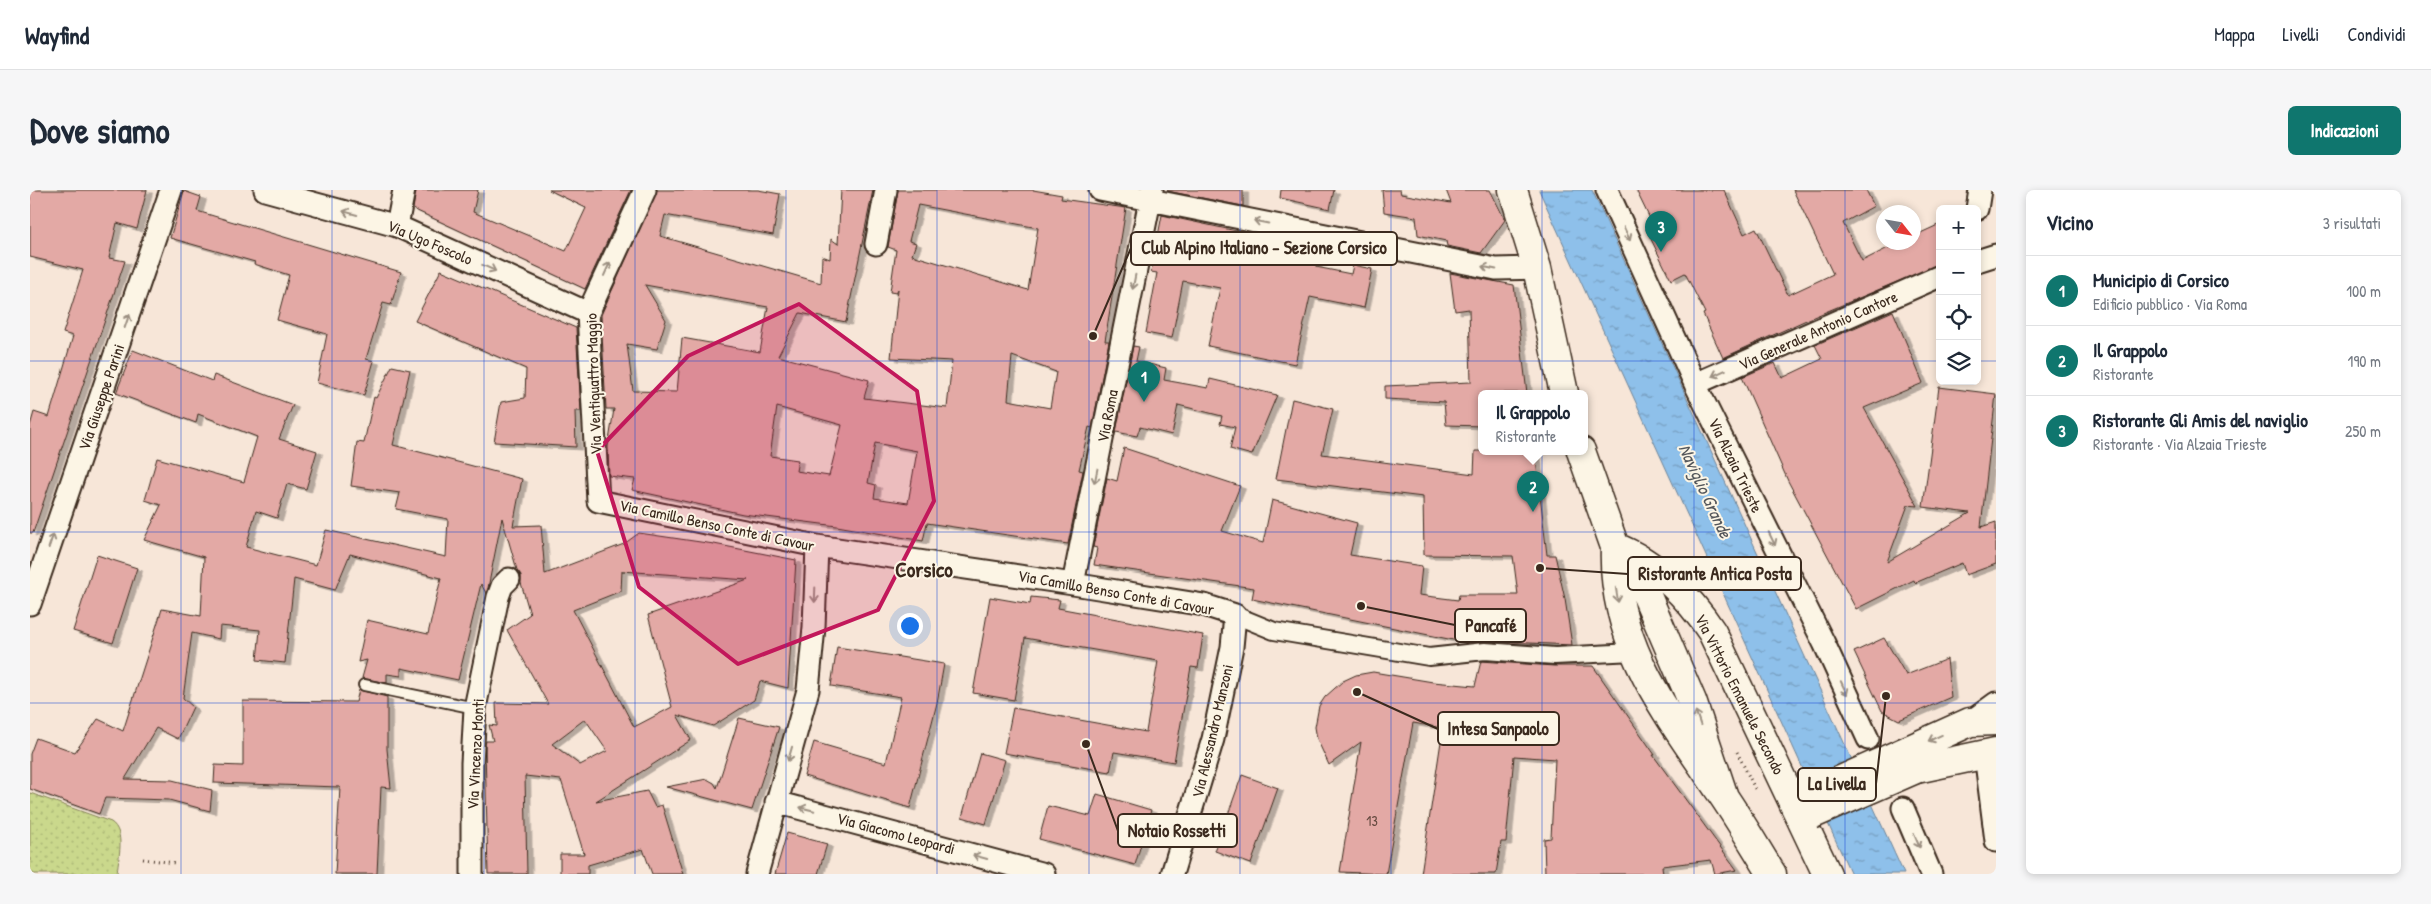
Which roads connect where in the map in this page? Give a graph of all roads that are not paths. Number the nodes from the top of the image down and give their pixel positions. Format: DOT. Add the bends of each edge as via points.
graph roads {
  1 [pos="171,190"];
  2 [pos="265,190"];
  3 [pos="404,190"];
  4 [pos="645,190"];
  5 [pos="886,190"];
  6 [pos="1100,190"];
  7 [pos="1513,190"];
  8 [pos="1607,190"];
  9 [pos="1980,190"];
  10 [pos="1151,195"];
  11 [pos="1978,205"];
  12 [pos="397,226"];
  13 [pos="876,244"];
  14 [pos="1996,255"];
  15 [pos="1981,260"];
  16 [pos="1537,268"];
  17 [pos="1936,278"];
  18 [pos="588,314"];
  19 [pos="1695,384"];
  20 [pos="1563,390"];
  21 [pos="1582,455"];
  22 [pos="598,501"];
  23 [pos="817,546"];
  24 [pos="1615,547"];
  25 [pos="509,579"];
  26 [pos="1073,584"];
  27 [pos="30,604"];
  28 [pos="1235,615"];
  29 [pos="1634,652"];
  30 [pos="364,685"];
  31 [pos="1996,703"];
  32 [pos="475,708"];
  33 [pos="1983,722"];
  34 [pos="1868,739"];
  35 [pos="1990,753"];
  36 [pos="1912,760"];
  37 [pos="1724,797"];
  38 [pos="776,802"];
  39 [pos="1803,808"];
  40 [pos="1903,808"];
  41 [pos="1996,842"];
  42 [pos="472,874"];
  43 [pos="757,874"];
  44 [pos="1044,874"];
  45 [pos="1172,874"];
  46 [pos="1772,874"];
  47 [pos="1827,874"];
  48 [pos="1931,874"];
  27 -- 1 [label="street, Via Giuseppe Parini, one-way"];
  12 -- 2 [label="street, Via Ugo Foscolo, one-way"];
  3 -- 12 [label="street"];
  18 -- 4 [label="street, Via Ventiquattro Maggio, one-way"];
  5 -- 13 [label="street"];
  6 -- 10 [label="street"];
  7 -- 16 [label="main road"];
  8 -- 19 [label="street, Via Alzaia Trieste, one-way"];
  9 -- 11 [label="street"];
  16 -- 10 [label="street, one-way" via="1496,270"];
  10 -- 26 [label="street, Via Roma, one-way"];
  12 -- 18 [label="street, Via Ugo Foscolo, one-way"];
  14 -- 15 [label="street"];
  16 -- 20 [label="main road"];
  17 -- 19 [label="street, Via Generale Antonio Cantore, one-way"];
  18 -- 22 [label="street, Via Ventiquattro Maggio"];
  19 -- 34 [label="street, Via Alzaia Trieste, one-way" via="1824,643"];
  21 -- 24 [label="main road"];
  22 -- 23 [label="street, Via Camillo Benso Conte di Cavour"];
  23 -- 26 [label="street, Via Camillo Benso Conte di Cavour"];
  23 -- 38 [label="street, one-way" via="808,690"];
  24 -- 29 [label="main road, one-way" via="1616,594"];
  37 -- 24 [label="main road, one-way" via="1692,701 1641,582"];
  24 -- 39 [label="main road, Via Vittorio Emanuele Secondo" via="1647,564 1696,608 1712,632"];
  25 -- 32 [label="street, Via Vincenzo Monti" via="498,597"];
  26 -- 28 [label="street, Via Camillo Benso Conte di Cavour" via="1204,605"];
  28 -- 29 [label="street, Via Camillo Benso Conte di Cavour" via="1274,631 1429,656 1486,650 1555,656"];
  28 -- 45 [label="street, Via Alessandro Manzoni" via="1214,739"];
  29 -- 37 [label="main road" via="1658,702"];
  30 -- 32 [label="lane"];
  31 -- 33 [label="street"];
  32 -- 42 [label="street, Via Vincenzo Monti"];
  33 -- 36 [label="main road, one-way"];
  35 -- 36 [label="main road"];
  35 -- 41 [label="street"];
  36 -- 39 [label="main road, bridge"];
  37 -- 46 [label="main road"];
  38 -- 43 [label="street"];
  44 -- 38 [label="street, Via Giacomo Leopardi, one-way"];
  39 -- 47 [label="main road, Via Vittorio Emanuele Secondo"];
  40 -- 48 [label="street, one-way"];
}
